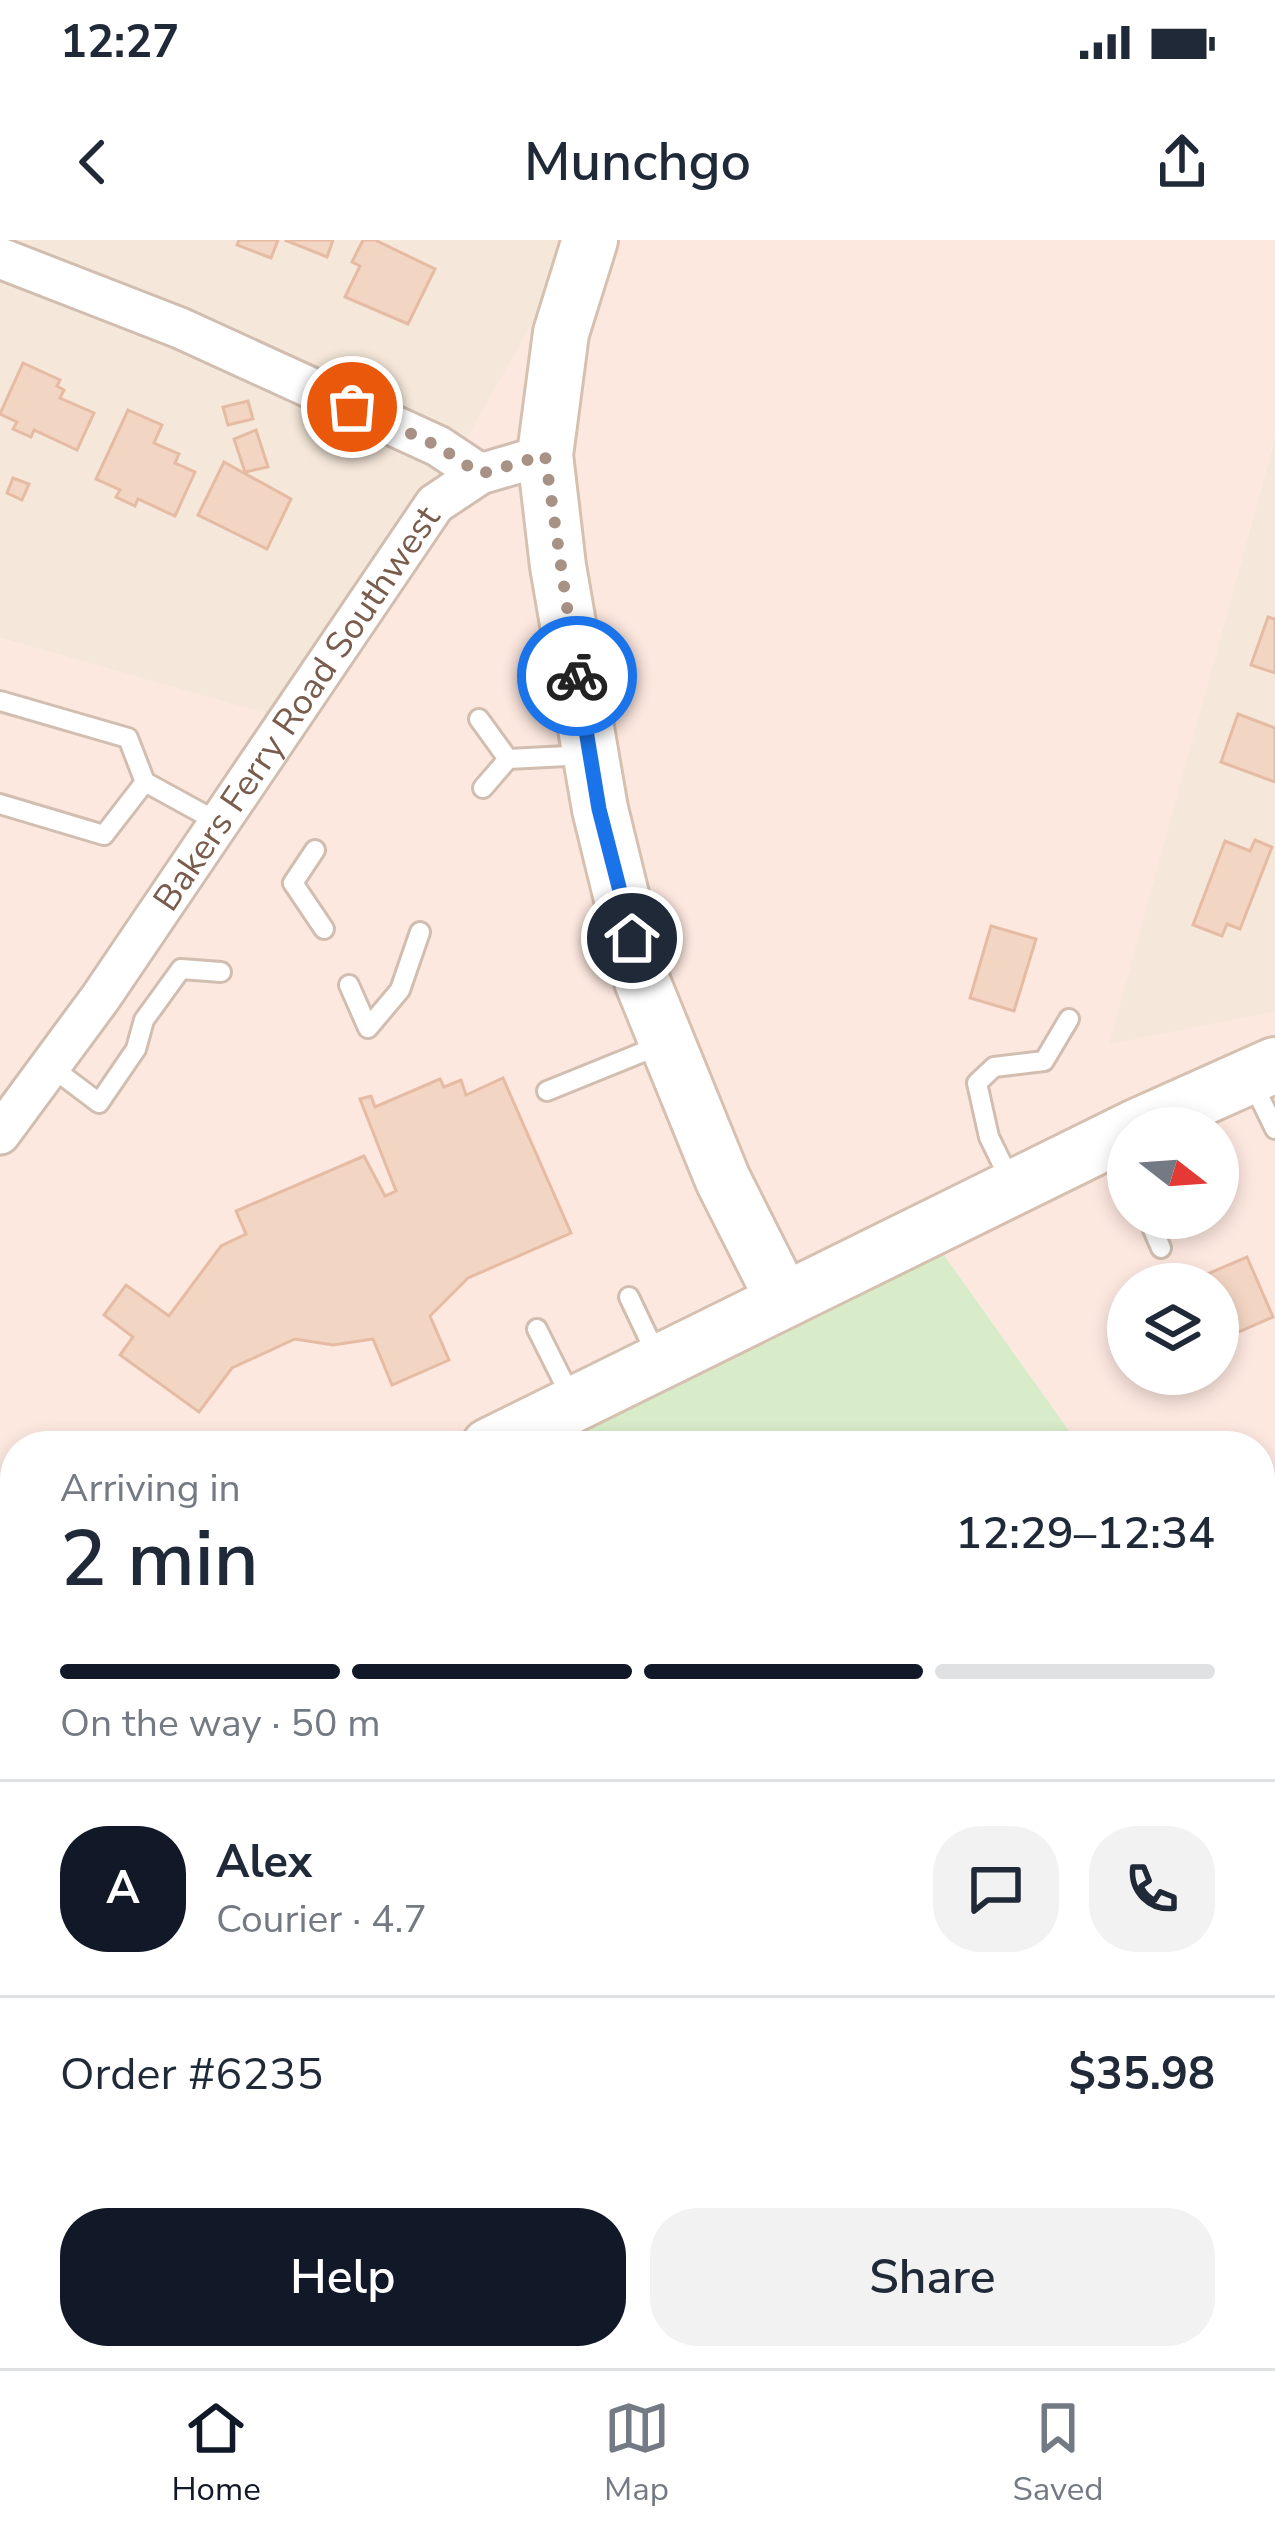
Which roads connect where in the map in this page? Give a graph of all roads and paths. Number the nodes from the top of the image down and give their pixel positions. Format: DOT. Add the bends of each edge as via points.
graph roads {
  1 [pos="590,240"];
  2 [pos="0,258"];
  3 [pos="545,455"];
  4 [pos="480,474"];
  5 [pos="0,701"];
  6 [pos="479,719"];
  7 [pos="590,755"];
  8 [pos="508,759"];
  9 [pos="145,782"];
  10 [pos="484,788"];
  11 [pos="0,804"];
  12 [pos="218,823"];
  13 [pos="315,850"];
  14 [pos="324,929"];
  15 [pos="420,932"];
  16 [pos="221,972"];
  17 [pos="349,985"];
  18 [pos="1069,1018"];
  19 [pos="668,1042"];
  20 [pos="50,1066"];
  21 [pos="1262,1070"];
  22 [pos="547,1091"];
  23 [pos="1192,1107"];
  24 [pos="1275,1129"];
  25 [pos="0,1134"];
  26 [pos="1107,1150"];
  27 [pos="1013,1187"];
  28 [pos="1156,1239"];
  29 [pos="1160,1248"];
  30 [pos="629,1297"];
  31 [pos="783,1299"];
  32 [pos="536,1329"];
  33 [pos="660,1360"];
  34 [pos="574,1403"];
  35 [pos="519,1431"];
  1 -- 3 [label="street" via="561,333"];
  2 -- 4 [label="street" via="180,328 438,446"];
  3 -- 4 [label="street, Bakers Ferry Road Southwest"];
  3 -- 7 [label="street"];
  4 -- 12 [label="street, Bakers Ferry Road Southwest" via="424,518"];
  5 -- 9 [label="lane" via="128,739"];
  6 -- 8 [label="lane"];
  7 -- 8 [label="lane"];
  7 -- 19 [label="street" via="642,981"];
  8 -- 10 [label="lane"];
  9 -- 11 [label="lane" via="104,835"];
  9 -- 12 [label="lane"];
  12 -- 20 [label="street, Bakers Ferry Road Southwest"];
  13 -- 14 [label="lane" via="293,883"];
  15 -- 17 [label="lane" via="400,990 368,1028"];
  16 -- 20 [label="lane" via="181,969 99,1103"];
  18 -- 27 [label="lane" via="1044,1061 994,1067 977,1083 989,1137"];
  19 -- 22 [label="lane"];
  19 -- 31 [label="street" via="723,1180"];
  20 -- 25 [label="street, Bakers Ferry Road Southwest"];
  21 -- 23 [label="street"];
  21 -- 24 [label="lane"];
  26 -- 27 [label="street"];
  27 -- 31 [label="street"];
  28 -- 29 [label="lane"];
  30 -- 33 [label="lane"];
  31 -- 33 [label="street"];
  32 -- 34 [label="lane"];
  33 -- 34 [label="street"];
  34 -- 35 [label="street"];
}
